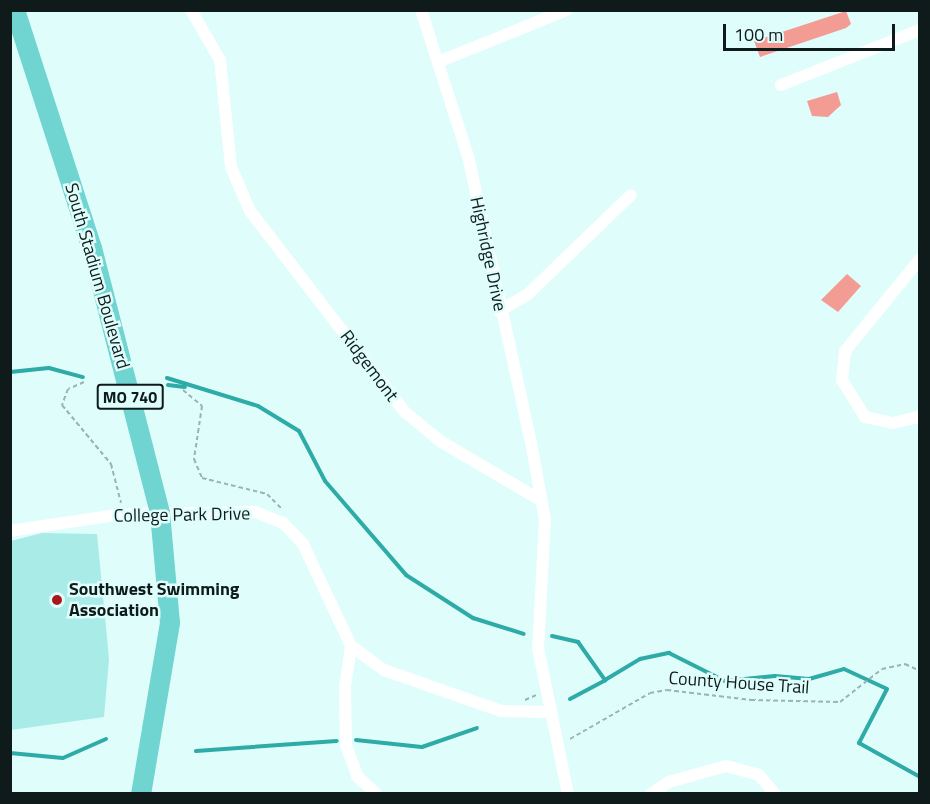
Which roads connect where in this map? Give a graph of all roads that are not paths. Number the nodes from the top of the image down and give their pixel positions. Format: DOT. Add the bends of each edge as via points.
graph roads {
  1 [pos="15,10"];
  2 [pos="190,10"];
  3 [pos="421,10"];
  4 [pos="567,10"];
  5 [pos="920,30"];
  6 [pos="438,62"];
  7 [pos="782,85"];
  8 [pos="631,195"];
  9 [pos="920,259"];
  10 [pos="499,310"];
  11 [pos="920,417"];
  12 [pos="542,501"];
  13 [pos="160,513"];
  14 [pos="10,531"];
  15 [pos="351,646"];
  16 [pos="551,712"];
  17 [pos="141,794"];
  18 [pos="375,794"];
  19 [pos="568,794"];
  20 [pos="651,794"];
  21 [pos="775,794"];
  1 -- 13 [label="main road, South Stadium Boulevard / MO 740" via="92,248"];
  2 -- 12 [label="street, Ridgemont" via="220,60 231,167 250,211 405,412 440,441"];
  3 -- 6 [label="street, Highridge Drive"];
  4 -- 6 [label="street"];
  5 -- 7 [label="street"];
  6 -- 10 [label="street, Highridge Drive" via="468,156"];
  8 -- 10 [label="street" via="527,295"];
  9 -- 11 [label="street" via="845,351 842,380 852,402 865,417 884,421"];
  10 -- 12 [label="street, Highridge Drive"];
  12 -- 16 [label="street" via="537,624"];
  13 -- 14 [label="street, College Park Drive" via="122,514"];
  13 -- 15 [label="street, College Park Drive" via="255,512 283,523 303,544"];
  13 -- 17 [label="main road, South Stadium Boulevard / MO 740" via="170,623"];
  15 -- 16 [label="street, College Park Drive" via="384,670 501,711"];
  15 -- 18 [label="street" via="345,687 346,745 357,776"];
  16 -- 19 [label="street"];
  20 -- 21 [label="street" via="669,782 726,766 759,775"];
}
